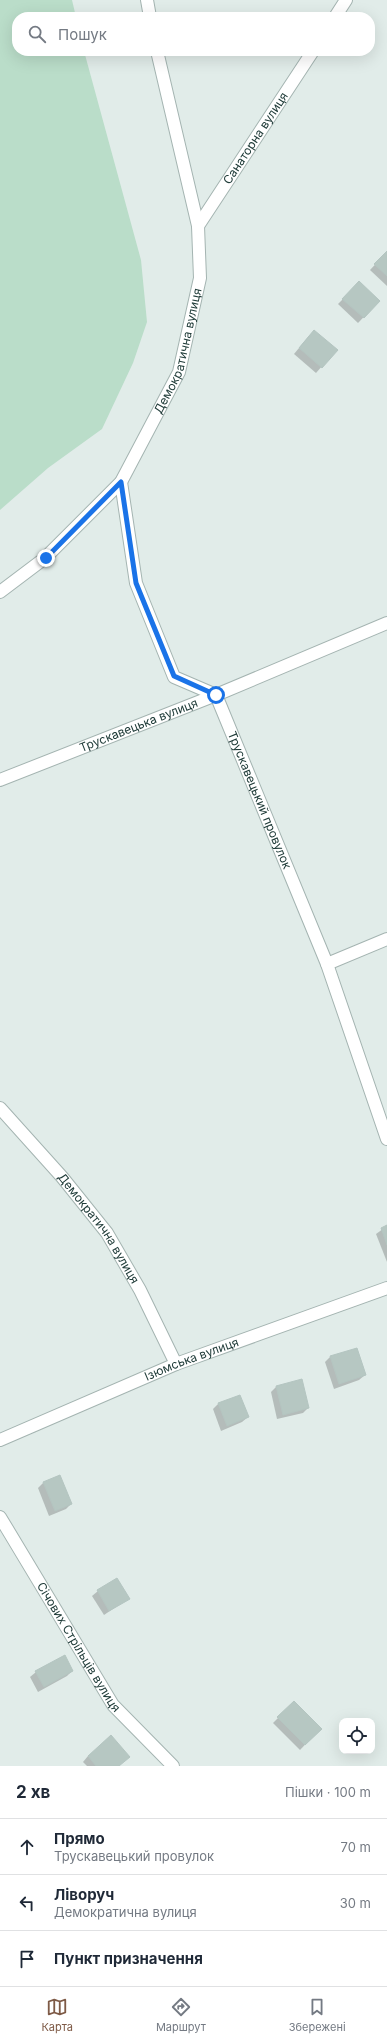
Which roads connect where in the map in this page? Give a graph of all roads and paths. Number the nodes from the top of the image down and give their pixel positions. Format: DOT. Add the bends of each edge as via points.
graph roads {
  1 [pos="147,0"];
  2 [pos="346,0"];
  3 [pos="149,12"];
  4 [pos="338,12"];
  5 [pos="158,56"];
  6 [pos="310,56"];
  7 [pos="198,226"];
  8 [pos="121,482"];
  9 [pos="0,592"];
  10 [pos="387,623"];
  11 [pos="216,695"];
  12 [pos="0,780"];
  13 [pos="387,939"];
  14 [pos="327,964"];
  15 [pos="0,1108"];
  16 [pos="387,1139"];
  17 [pos="387,1288"];
  18 [pos="176,1364"];
  19 [pos="0,1440"];
  20 [pos="0,1517"];
  21 [pos="173,1766"];
  1 -- 3 [label="street"];
  2 -- 4 [label="street"];
  5 -- 7 [label="street, Демократична вулиця"];
  6 -- 7 [label="street, Санаторна вулиця"];
  7 -- 8 [label="street, Демократична вулиця" via="200,278 179,372"];
  8 -- 9 [label="street, Демократична вулиця" via="46,558"];
  8 -- 11 [label="street" via="136,583 174,676"];
  10 -- 11 [label="street, Трускавецька вулиця"];
  11 -- 12 [label="street, Трускавецька вулиця"];
  11 -- 14 [label="street, Трускавецький провулок"];
  13 -- 14 [label="street"];
  14 -- 16 [label="street, Трускавецький провулок"];
  15 -- 18 [label="street, Демократична вулиця" via="62,1177 107,1233 140,1290"];
  17 -- 18 [label="street, Ізюмська вулиця"];
  18 -- 19 [label="street, Ізюмська вулиця"];
  20 -- 21 [label="street, Січових Стрільців вулиця" via="113,1705"];
}
